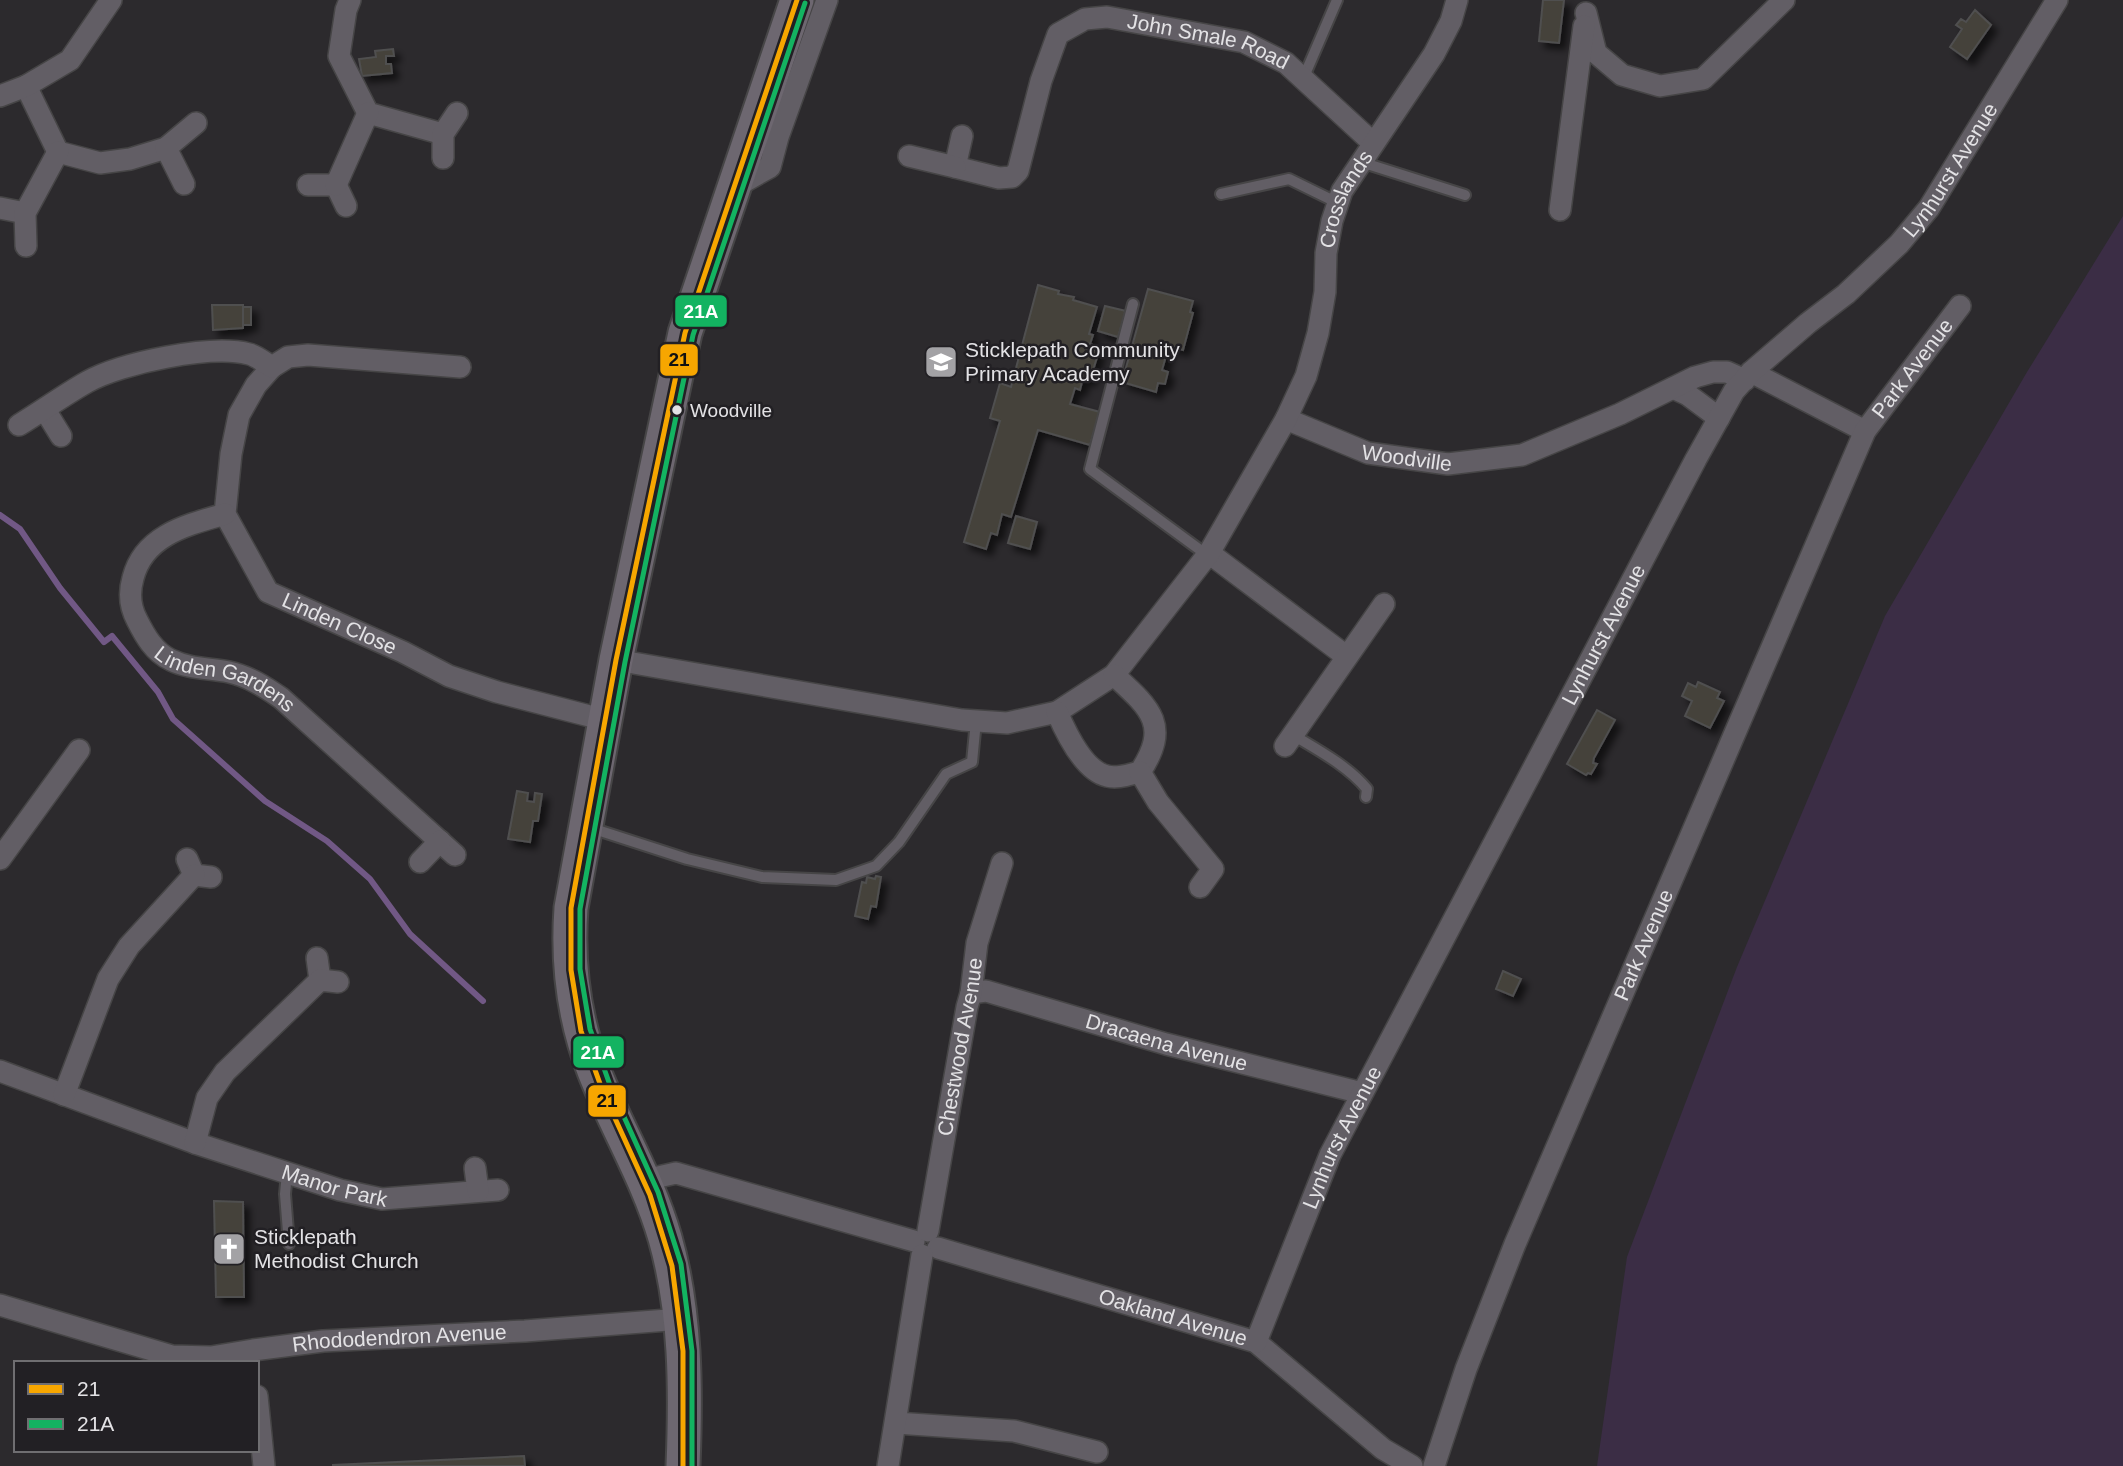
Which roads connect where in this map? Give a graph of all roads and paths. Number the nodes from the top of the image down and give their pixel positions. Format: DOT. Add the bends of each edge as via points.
graph roads {
  1 [pos="350,0"];
  2 [pos="797,0"];
  3 [pos="827,0"];
  4 [pos="1337,0"];
  5 [pos="1457,0"];
  6 [pos="1784,0"];
  7 [pos="2057,0"];
  8 [pos="108,1"];
  9 [pos="1587,6"];
  10 [pos="1303,79"];
  11 [pos="26,86"];
  12 [pos="0,96"];
  13 [pos="368,113"];
  14 [pos="457,113"];
  15 [pos="196,123"];
  16 [pos="443,134"];
  17 [pos="962,136"];
  18 [pos="1373,144"];
  19 [pos="166,148"];
  20 [pos="58,152"];
  21 [pos="909,156"];
  22 [pos="443,158"];
  23 [pos="1361,162"];
  24 [pos="955,167"];
  25 [pos="184,184"];
  26 [pos="308,185"];
  27 [pos="336,185"];
  28 [pos="733,188"];
  29 [pos="1221,194"];
  30 [pos="1465,195"];
  31 [pos="1338,203"];
  32 [pos="346,205"];
  33 [pos="0,208"];
  34 [pos="1560,210"];
  35 [pos="25,213"];
  36 [pos="26,246"];
  37 [pos="1133,304"];
  38 [pos="1960,306"];
  39 [pos="272,367"];
  40 [pos="460,367"];
  41 [pos="1748,376"];
  42 [pos="1674,388"];
  43 [pos="45,410"];
  44 [pos="1718,418"];
  45 [pos="1286,419"];
  46 [pos="19,425"];
  47 [pos="1865,431"];
  48 [pos="61,436"];
  49 [pos="225,514"];
  50 [pos="1208,554"];
  51 [pos="1384,604"];
  52 [pos="1346,656"];
  53 [pos="616,660"];
  54 [pos="1114,676"];
  55 [pos="1057,712"];
  56 [pos="605,719"];
  57 [pos="976,721"];
  58 [pos="1289,740"];
  59 [pos="79,750"];
  60 [pos="1140,772"];
  61 [pos="1366,797"];
  62 [pos="585,826"];
  63 [pos="0,859"];
  64 [pos="420,862"];
  65 [pos="1002,863"];
  66 [pos="197,870"];
  67 [pos="1200,887"];
  68 [pos="317,958"];
  69 [pos="971,993"];
  70 [pos="0,1071"];
  71 [pos="1362,1093"];
  72 [pos="64,1095"];
  73 [pos="195,1143"];
  74 [pos="475,1168"];
  75 [pos="287,1173"];
  76 [pos="645,1180"];
  77 [pos="289,1244"];
  78 [pos="926,1244"];
  79 [pos="0,1305"];
  80 [pos="681,1319"];
  81 [pos="1256,1342"];
  82 [pos="253,1356"];
  83 [pos="259,1416"];
  84 [pos="896,1423"];
  85 [pos="1097,1452"];
  86 [pos="264,1466"];
  87 [pos="683,1466"];
  88 [pos="888,1466"];
  89 [pos="1412,1466"];
  90 [pos="1434,1466"];
  1 -- 13 [label="street" via="339,56"];
  2 -- 28 [label="main road"];
  3 -- 28 [label="street" via="770,167"];
  4 -- 10 [label="lane"];
  5 -- 18 [label="street, Crosslands" via="1434,54"];
  6 -- 9 [label="street" via="1703,79 1660,86 1622,75 1596,53"];
  7 -- 41 [label="street, Lynhurst Avenue" via="1907,235 1846,294"];
  8 -- 11 [label="street" via="69,60"];
  9 -- 34 [label="street"];
  10 -- 18 [label="street, John Smale Road"];
  10 -- 24 [label="street, John Smale Road" via="1286,63 1244,42 1107,17 1085,19 1058,34 1018,171 1012,177 999,178"];
  11 -- 12 [label="street"];
  11 -- 20 [label="street"];
  13 -- 16 [label="street"];
  13 -- 27 [label="street"];
  14 -- 16 [label="street"];
  15 -- 19 [label="street"];
  16 -- 22 [label="street"];
  17 -- 24 [label="street"];
  18 -- 23 [label="street, Crosslands"];
  19 -- 20 [label="street" via="100,163"];
  19 -- 25 [label="street"];
  20 -- 35 [label="street"];
  21 -- 24 [label="street, John Smale Road"];
  23 -- 30 [label="lane"];
  23 -- 31 [label="street, Crosslands"];
  26 -- 27 [label="street"];
  27 -- 32 [label="street"];
  28 -- 53 [label="main road" via="685,333"];
  29 -- 31 [label="lane" via="1289,179"];
  31 -- 45 [label="street, Crosslands" via="1326,253 1318,333 1306,376"];
  33 -- 35 [label="street"];
  35 -- 36 [label="street"];
  37 -- 50 [label="lane" via="1090,469"];
  38 -- 47 [label="street, Park Avenue"];
  39 -- 40 [label="street" via="308,355"];
  39 -- 43 [label="street" via="251,355 223,351 176,356 89,381"];
  39 -- 49 [label="street" via="239,415"];
  41 -- 42 [label="street, Woodville" via="1713,372"];
  41 -- 44 [label="street, Lynhurst Avenue"];
  41 -- 47 [label="street, Park Avenue"];
  42 -- 44 [label="street"];
  42 -- 45 [label="street, Woodville" via="1522,455 1448,464 1368,453"];
  43 -- 46 [label="street"];
  43 -- 48 [label="street"];
  44 -- 71 [label="street, Lynhurst Avenue"];
  45 -- 50 [label="street"];
  47 -- 90 [label="street, Park Avenue" via="1515,1244"];
  49 -- 56 [label="street, Linden Close" via="268,592 449,676"];
  49 -- 64 [label="street, Linden Gardens" via="193,523 148,548 136,567 130,590 134,615 144,635 169,660 230,672 281,698 447,848"];
  50 -- 52 [label="street"];
  50 -- 54 [label="street"];
  51 -- 52 [label="street"];
  52 -- 58 [label="street"];
  53 -- 56 [label="main road"];
  53 -- 57 [label="street"];
  54 -- 55 [label="street"];
  54 -- 60 [label="street" via="1153,718 1157,738"];
  55 -- 57 [label="street" via="1007,723"];
  55 -- 60 [label="street" via="1091,769 1122,777"];
  56 -- 62 [label="main road"];
  57 -- 62 [label="lane" via="972,762 946,774 899,842 876,866 836,880 762,877"];
  58 -- 61 [label="lane" via="1324,754 1359,780 1367,789"];
  59 -- 63 [label="street"];
  60 -- 67 [label="street" via="1158,802 1213,869"];
  62 -- 76 [label="main road" via="568,942 572,988 594,1070"];
  65 -- 69 [label="street, Chestwood Avenue" via="977,943"];
  66 -- 72 [label="street" via="129,946 108,979"];
  68 -- 73 [label="street" via="329,981 225,1072 206,1098"];
  69 -- 71 [label="street, Dracaena Avenue" via="986,991 1166,1044"];
  69 -- 78 [label="street, Chestwood Avenue"];
  70 -- 72 [label="street, Manor Park"];
  71 -- 81 [label="street, Lynhurst Avenue" via="1330,1154"];
  72 -- 73 [label="street, Manor Park"];
  73 -- 75 [label="street, Manor Park"];
  74 -- 75 [label="street, Manor Park" via="488,1190 382,1199"];
  75 -- 77 [label="lane"];
  76 -- 78 [label="street, Oakland Avenue" via="676,1174"];
  76 -- 80 [label="main road" via="665,1238"];
  78 -- 81 [label="street, Oakland Avenue"];
  78 -- 84 [label="street, Chestwood Avenue"];
  79 -- 82 [label="street, Rhododendron Avenue" via="172,1356"];
  80 -- 82 [label="street, Rhododendron Avenue" via="323,1341"];
  80 -- 87 [label="main road"];
  81 -- 89 [label="street, Oakland Avenue" via="1383,1449"];
  83 -- 86 [label="street"];
  84 -- 85 [label="street" via="1014,1430"];
  84 -- 88 [label="street, Chestwood Avenue"];
}
